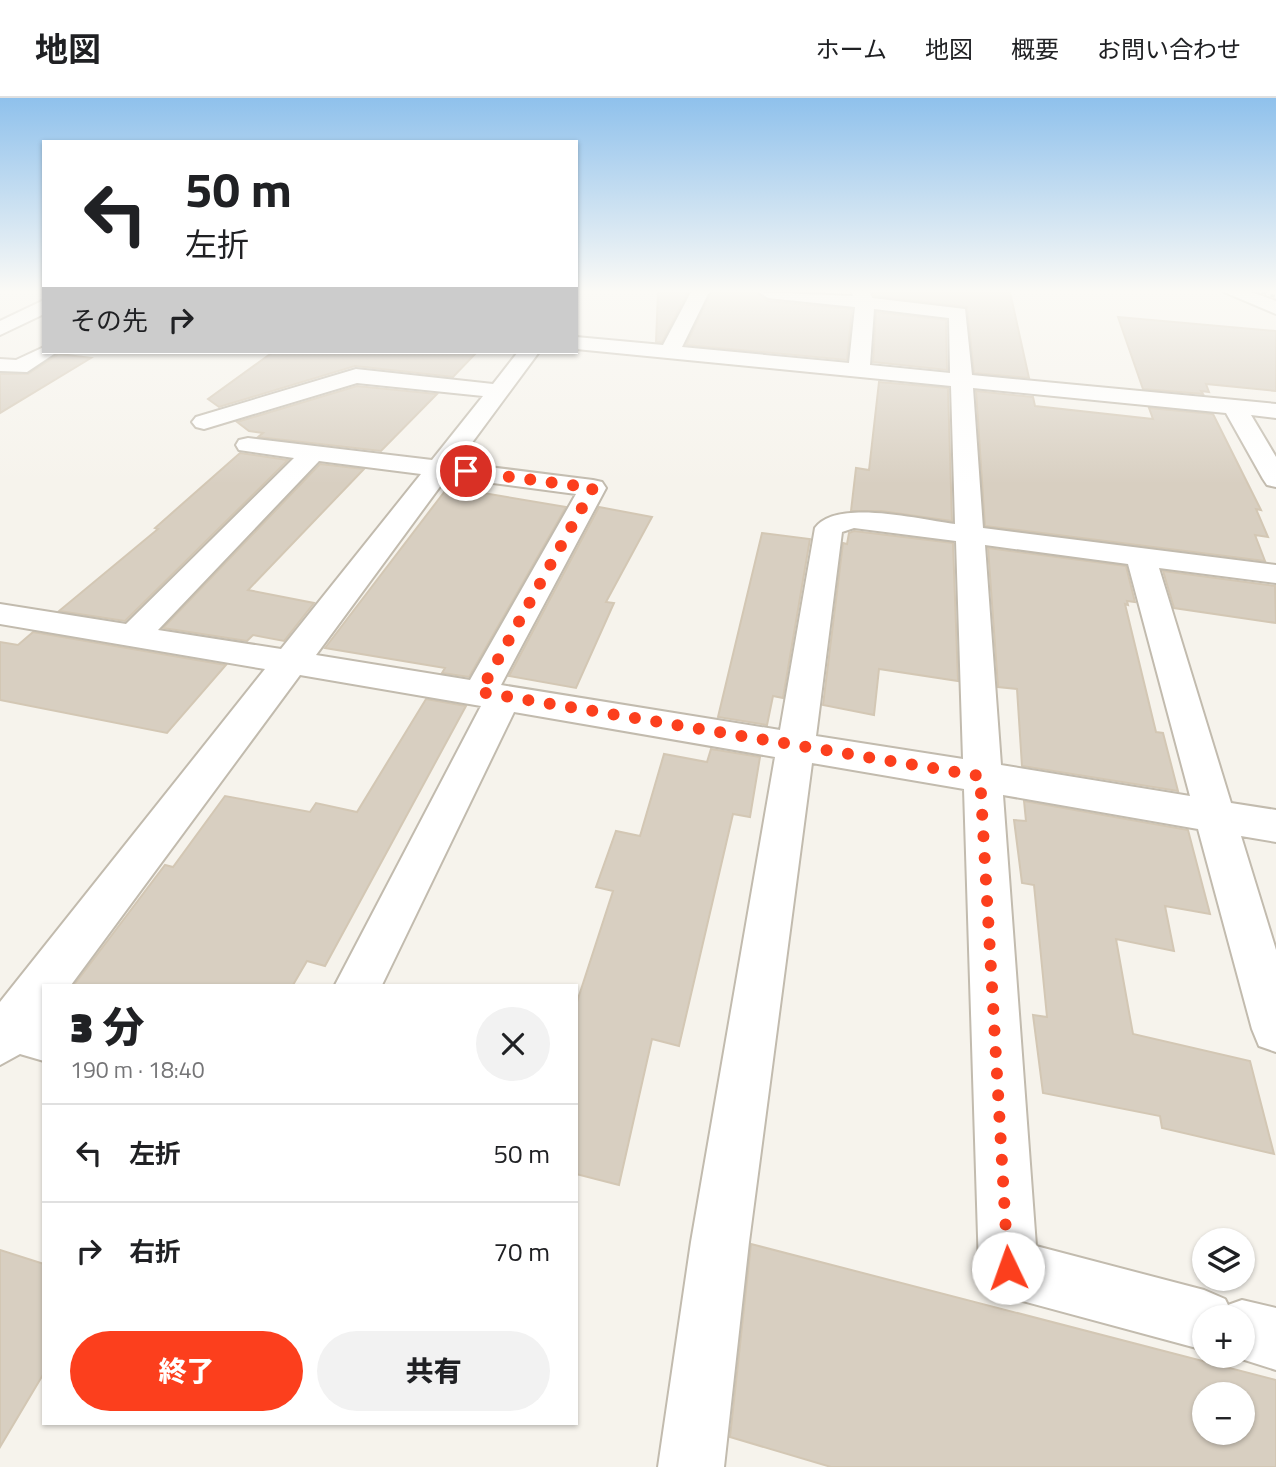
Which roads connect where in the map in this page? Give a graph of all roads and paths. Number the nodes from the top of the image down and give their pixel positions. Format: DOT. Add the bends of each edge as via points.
graph roads {
  1 [pos="40,356"];
  2 [pos="526,356"];
  3 [pos="711,356"];
  4 [pos="860,356"];
  5 [pos="961,356"];
  6 [pos="0,365"];
  7 [pos="859,370"];
  8 [pos="963,380"];
  9 [pos="499,391"];
  10 [pos="1234,407"];
  11 [pos="1276,411"];
  12 [pos="204,422"];
  13 [pos="248,445"];
  14 [pos="313,453"];
  15 [pos="441,468"];
  16 [pos="1276,479"];
  17 [pos="971,535"];
  18 [pos="1141,558"];
  19 [pos="1276,574"];
  20 [pos="0,614"];
  21 [pos="133,636"];
  22 [pos="291,661"];
  23 [pos="492,694"];
  24 [pos="794,745"];
  25 [pos="980,776"];
  26 [pos="1213,815"];
  27 [pos="1276,825"];
  28 [pos="55,984"];
  29 [pos="358,984"];
  30 [pos="42,1002"];
  31 [pos="1276,1029"];
  32 [pos="18,1035"];
  33 [pos="1192,1317"];
  34 [pos="1255,1333"];
  35 [pos="1276,1339"];
  36 [pos="691,1467"];
  1 -- 6 [label="street" via="19,367"];
  2 -- 9 [label="street"];
  3 -- 7 [label="street"];
  4 -- 7 [label="street"];
  5 -- 8 [label="street"];
  7 -- 8 [label="street"];
  8 -- 10 [label="street"];
  8 -- 17 [label="street"];
  9 -- 12 [label="street" via="356,376"];
  9 -- 15 [label="street"];
  10 -- 11 [label="street"];
  10 -- 16 [label="street"];
  13 -- 14 [label="street"];
  14 -- 15 [label="street"];
  14 -- 21 [label="street"];
  15 -- 22 [label="street"];
  15 -- 23 [label="street" via="593,488"];
  17 -- 18 [label="street"];
  17 -- 24 [label="street" via="851,519 829,528"];
  17 -- 25 [label="street"];
  18 -- 19 [label="street"];
  18 -- 26 [label="street"];
  20 -- 21 [label="street"];
  21 -- 22 [label="street"];
  22 -- 23 [label="street"];
  22 -- 28 [label="street"];
  23 -- 24 [label="street"];
  23 -- 29 [label="street"];
  24 -- 25 [label="street"];
  24 -- 36 [label="street"];
  25 -- 26 [label="street"];
  25 -- 33 [label="street" via="1008,1268"];
  26 -- 27 [label="street"];
  26 -- 31 [label="street"];
  30 -- 32 [label="street"];
  34 -- 35 [label="street"];
}
